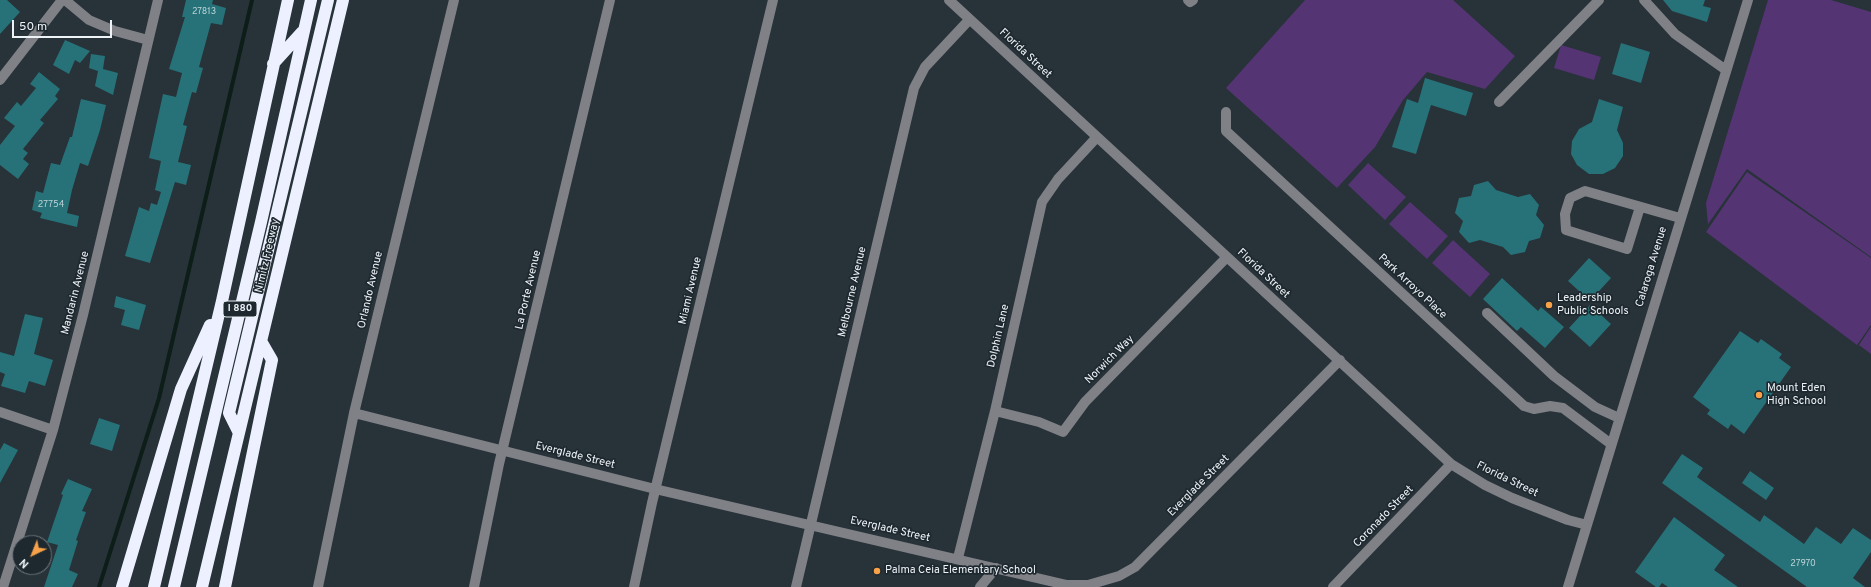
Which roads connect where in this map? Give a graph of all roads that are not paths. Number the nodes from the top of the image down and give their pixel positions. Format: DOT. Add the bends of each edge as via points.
graph roads {
  1 [pos="64,0"];
  2 [pos="158,0"];
  3 [pos="288,0"];
  4 [pos="311,0"];
  5 [pos="328,0"];
  6 [pos="343,0"];
  7 [pos="454,0"];
  8 [pos="610,0"];
  9 [pos="773,0"];
  10 [pos="948,0"];
  11 [pos="1599,0"];
  12 [pos="1644,0"];
  13 [pos="1748,0"];
  14 [pos="969,20"];
  15 [pos="304,30"];
  16 [pos="148,40"];
  17 [pos="273,65"];
  18 [pos="1726,70"];
  19 [pos="0,80"];
  20 [pos="1500,102"];
  21 [pos="1226,112"];
  22 [pos="1097,137"];
  23 [pos="1640,207"];
  24 [pos="1680,218"];
  25 [pos="1227,257"];
  26 [pos="222,301"];
  27 [pos="1487,313"];
  28 [pos="261,341"];
  29 [pos="1340,360"];
  30 [pos="995,410"];
  31 [pos="0,412"];
  32 [pos="354,414"];
  33 [pos="1619,418"];
  34 [pos="53,430"];
  35 [pos="239,433"];
  36 [pos="1611,444"];
  37 [pos="503,450"];
  38 [pos="1451,464"];
  39 [pos="655,489"];
  40 [pos="812,524"];
  41 [pos="1587,525"];
  42 [pos="958,558"];
  43 [pos="996,568"];
  44 [pos="1106,584"];
  45 [pos="3,587"];
  46 [pos="122,587"];
  47 [pos="154,587"];
  48 [pos="174,587"];
  49 [pos="202,587"];
  50 [pos="226,587"];
  51 [pos="318,587"];
  52 [pos="474,587"];
  53 [pos="634,587"];
  54 [pos="796,587"];
  55 [pos="980,587"];
  56 [pos="1333,587"];
  57 [pos="1568,587"];
  1 -- 16 [label="street" via="89,20 115,32"];
  1 -- 19 [label="street"];
  2 -- 16 [label="street, Mandarin Avenue"];
  3 -- 17 [label="highway, I 880"];
  4 -- 15 [label="highway, I 880"];
  5 -- 35 [label="highway, I 880" via="229,413"];
  6 -- 28 [label="highway, Nimitz Freeway / I 880"];
  7 -- 32 [label="street, Orlando Avenue"];
  8 -- 37 [label="street, La Porte Avenue"];
  9 -- 39 [label="street, Miami Avenue"];
  10 -- 14 [label="street, Florida Street"];
  11 -- 20 [label="street"];
  12 -- 18 [label="street" via="1675,34"];
  13 -- 18 [label="street, Calaroga Avenue"];
  14 -- 22 [label="street, Florida Street"];
  14 -- 40 [label="street, Melbourne Avenue" via="926,67 914,88"];
  15 -- 17 [label="highway"];
  15 -- 48 [label="highway, I 880"];
  16 -- 34 [label="street, Mandarin Avenue"];
  17 -- 26 [label="highway, I 880"];
  18 -- 24 [label="street, Calaroga Avenue"];
  21 -- 36 [label="street, Park Arroyo Place" via="1226,131 1524,406 1534,409 1550,406 1563,408"];
  22 -- 25 [label="street, Florida Street"];
  22 -- 30 [label="street, Dolphin Lane" via="1058,179 1042,202"];
  23 -- 23 [label="street" via="1585,191 1570,198 1565,214 1566,230 1627,249"];
  23 -- 24 [label="street"];
  24 -- 33 [label="street, Calaroga Avenue"];
  25 -- 29 [label="street, Florida Street"];
  25 -- 30 [label="street, Norwich Way" via="1085,402 1063,432 1039,422"];
  26 -- 46 [label="highway" via="181,389"];
  26 -- 47 [label="highway, I 880"];
  27 -- 33 [label="street" via="1554,376 1595,407"];
  28 -- 35 [label="highway, Nimitz Freeway / I 880"];
  28 -- 50 [label="highway" via="272,360"];
  29 -- 38 [label="street, Florida Street"];
  29 -- 44 [label="street, Everglade Street" via="1135,567"];
  30 -- 42 [label="street, Dolphin Lane"];
  31 -- 34 [label="street"];
  32 -- 37 [label="street, Everglade Street"];
  32 -- 51 [label="street, Orlando Avenue"];
  33 -- 36 [label="street, Calaroga Avenue"];
  34 -- 45 [label="street, Mandarin Avenue"];
  35 -- 49 [label="highway, Nimitz Freeway / I 880"];
  36 -- 41 [label="street, Calaroga Avenue"];
  37 -- 39 [label="street, Everglade Street"];
  37 -- 52 [label="street, La Porte Avenue"];
  38 -- 41 [label="street, Florida Street" via="1512,498"];
  38 -- 56 [label="street, Coronado Street"];
  39 -- 40 [label="street, Everglade Street"];
  39 -- 53 [label="street, Miami Avenue"];
  40 -- 42 [label="street, Everglade Street"];
  40 -- 54 [label="street, Melbourne Avenue"];
  41 -- 57 [label="street, Calaroga Avenue"];
  42 -- 43 [label="street, Everglade Street"];
  43 -- 44 [label="street, Everglade Street" via="1067,585"];
  43 -- 55 [label="street"];
}
